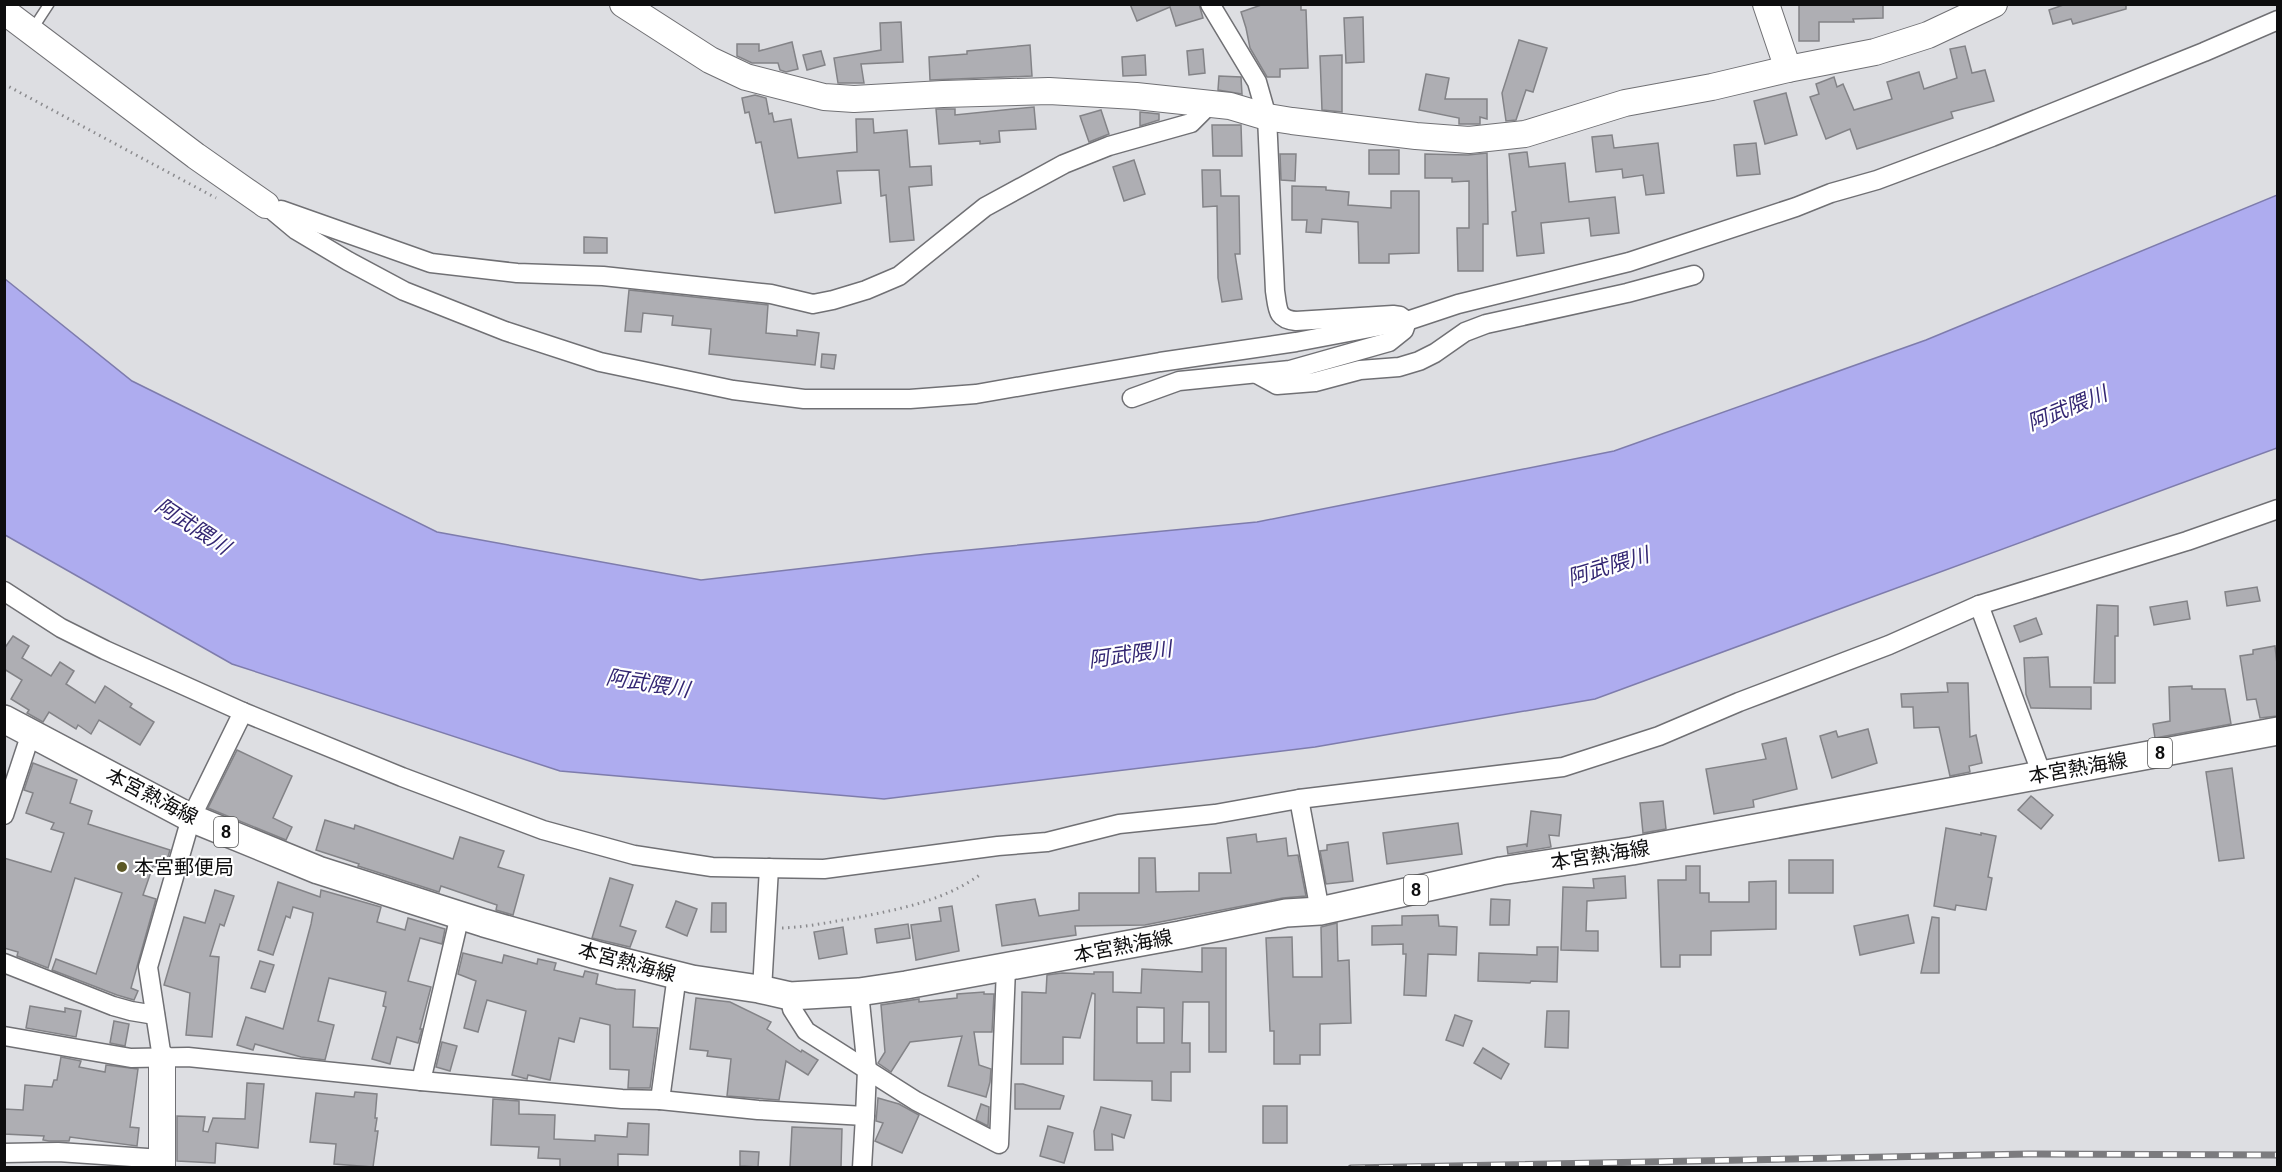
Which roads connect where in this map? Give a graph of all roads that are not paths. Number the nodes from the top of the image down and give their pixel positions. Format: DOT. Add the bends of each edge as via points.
graph roads {
  1 [pos="49,4"];
  2 [pos="623,4"];
  3 [pos="1210,4"];
  4 [pos="1766,4"];
  5 [pos="1994,4"];
  6 [pos="4,11"];
  7 [pos="2277,20"];
  8 [pos="32,30"];
  9 [pos="1788,69"];
  10 [pos="1203,103"];
  11 [pos="1267,117"];
  12 [pos="266,205"];
  13 [pos="1695,275"];
  14 [pos="1407,321"];
  15 [pos="1257,374"];
  16 [pos="1132,398"];
  17 [pos="2277,509"];
  18 [pos="4,591"];
  19 [pos="1979,605"];
  20 [pos="243,712"];
  21 [pos="4,719"];
  22 [pos="2277,731"];
  23 [pos="31,733"];
  24 [pos="2042,775"];
  25 [pos="1299,799"];
  26 [pos="4,815"];
  27 [pos="191,818"];
  28 [pos="769,868"];
  29 [pos="1320,911"];
  30 [pos="460,915"];
  31 [pos="4,963"];
  32 [pos="1006,968"];
  33 [pos="677,975"];
  34 [pos="762,990"];
  35 [pos="859,992"];
  36 [pos="790,996"];
  37 [pos="155,1015"];
  38 [pos="4,1036"];
  39 [pos="162,1058"];
  40 [pos="867,1070"];
  41 [pos="421,1081"];
  42 [pos="660,1100"];
  43 [pos="865,1116"];
  44 [pos="4,1153"];
  45 [pos="162,1163"];
  46 [pos="862,1167"];
  1 -- 8 [label="lane"];
  2 -- 10 [label="street" via="746,77 824,97 1049,91"];
  3 -- 11 [label="street" via="1257,82"];
  4 -- 9 [label="street"];
  5 -- 9 [label="street" via="1928,35 1875,52"];
  6 -- 8 [label="street"];
  7 -- 14 [label="street" via="1877,180 1629,262 1458,304"];
  8 -- 12 [label="street"];
  9 -- 11 [label="street" via="1625,102 1525,134 1469,140"];
  10 -- 11 [label="street"];
  10 -- 12 [label="street" via="1204,110 1191,123 1064,164 985,207 899,276 866,290 813,304 771,294 431,263"];
  11 -- 14 [label="street" via="1279,314 1296,321 1393,315"];
  12 -- 14 [label="street" via="296,230 395,286 505,331 600,362 733,390 804,399 910,399 976,394"];
  13 -- 15 [label="street" via="1486,324 1465,332 1419,361 1398,367 1277,385"];
  14 -- 15 [label="street" via="1404,330 1389,342 1290,370"];
  15 -- 16 [label="street" via="1179,381"];
  17 -- 19 [label="street" via="2187,542"];
  18 -- 20 [label="street" via="105,650"];
  19 -- 24 [label="street"];
  19 -- 25 [label="street" via="1659,736 1563,767"];
  20 -- 27 [label="street"];
  20 -- 28 [label="street" via="543,830 634,855 712,867"];
  21 -- 23 [label="main road, 本宮熱海線 / 8"];
  22 -- 24 [label="main road, 本宮熱海線 / 8"];
  23 -- 26 [label="street"];
  23 -- 27 [label="main road, 本宮熱海線 / 8"];
  24 -- 29 [label="main road, 本宮熱海線 / 8" via="1501,871"];
  25 -- 28 [label="street" via="1215,814 1119,824 1047,842 824,869"];
  25 -- 29 [label="street"];
  27 -- 30 [label="main road, 本宮熱海線 / 8" via="318,870"];
  27 -- 37 [label="street" via="148,968"];
  28 -- 34 [label="street"];
  29 -- 32 [label="main road, 本宮熱海線 / 8" via="1286,913"];
  30 -- 33 [label="main road, 本宮熱海線 / 8"];
  30 -- 41 [label="street"];
  31 -- 37 [label="street" via="130,1011"];
  32 -- 35 [label="main road, 本宮熱海線 / 8"];
  32 -- 40 [label="street" via="999,1144 916,1101"];
  33 -- 34 [label="main road, 本宮熱海線 / 8"];
  33 -- 42 [label="street"];
  34 -- 36 [label="main road, 本宮熱海線 / 8"];
  35 -- 36 [label="main road, 本宮熱海線 / 8"];
  35 -- 40 [label="street"];
  36 -- 40 [label="street" via="792,1009 806,1032"];
  37 -- 39 [label="street"];
  38 -- 39 [label="street" via="110,1056"];
  39 -- 41 [label="street" via="188,1057"];
  39 -- 45 [label="street"];
  40 -- 43 [label="street"];
  41 -- 42 [label="street"];
  42 -- 43 [label="street"];
  43 -- 46 [label="street"];
  44 -- 45 [label="street" via="58,1152"];
}
